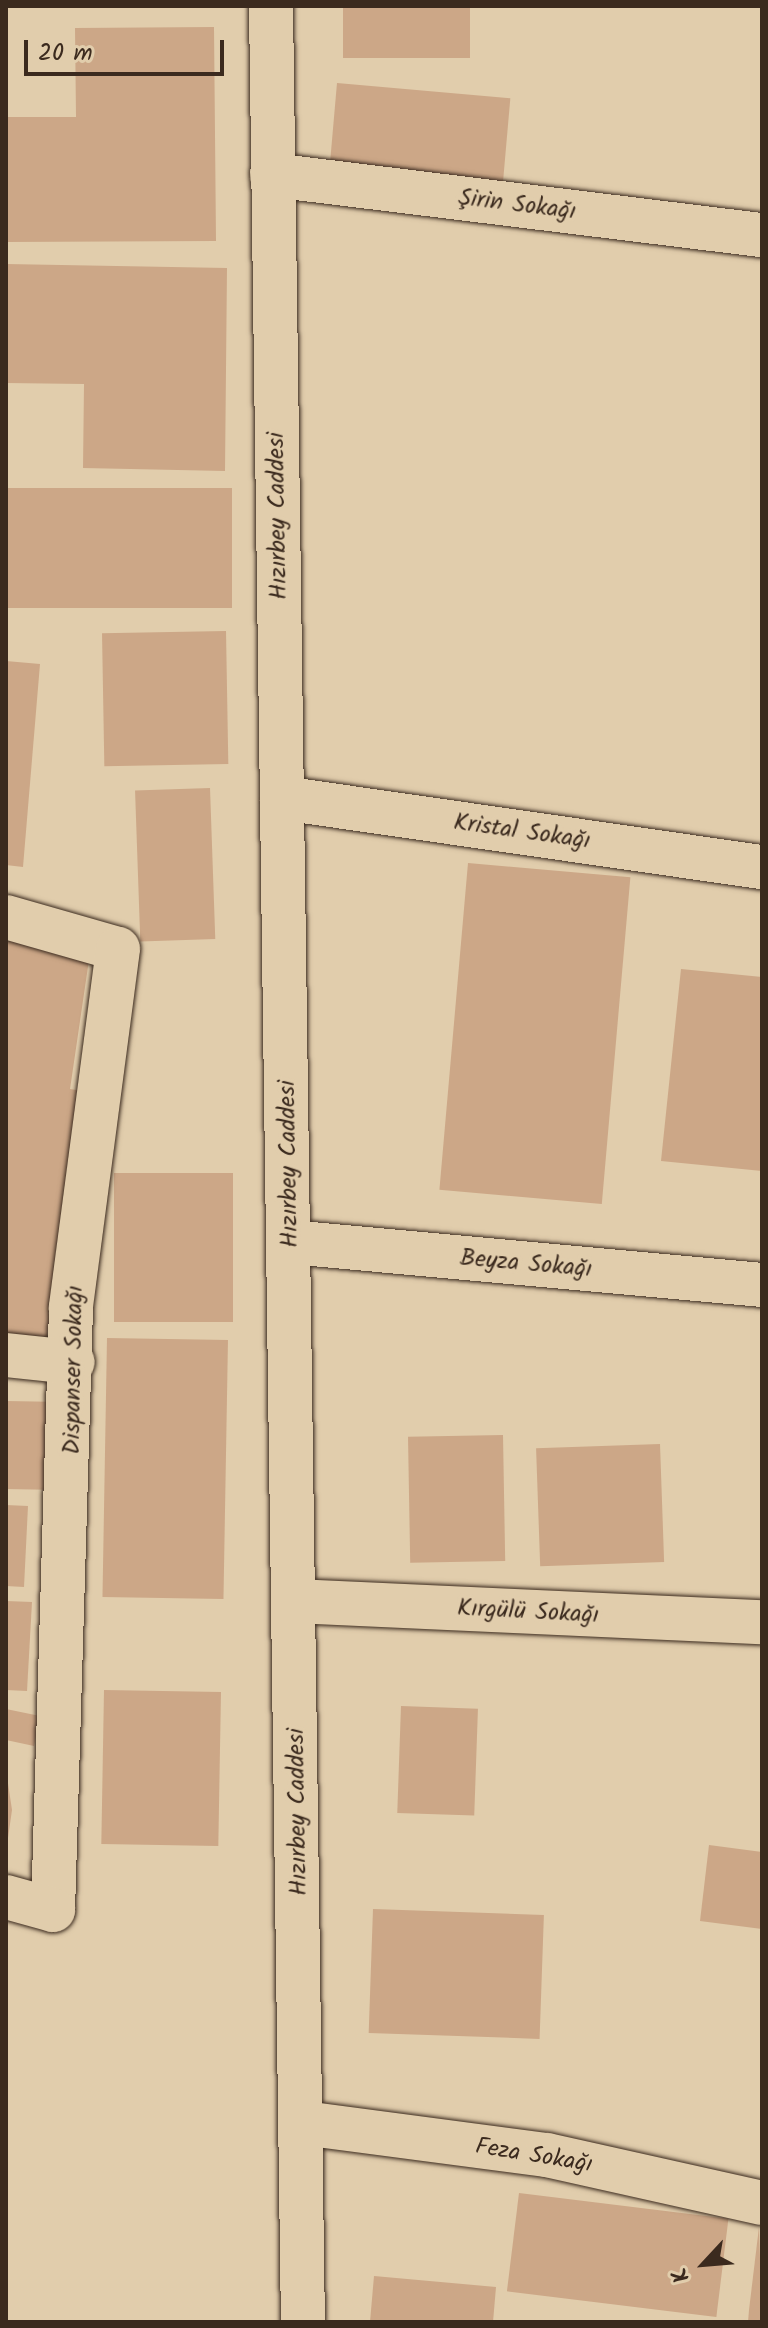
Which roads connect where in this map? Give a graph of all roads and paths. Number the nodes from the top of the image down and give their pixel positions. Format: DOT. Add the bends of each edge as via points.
graph roads {
  1 [pos="271,6"];
  2 [pos="272,175"];
  3 [pos="762,235"];
  4 [pos="282,798"];
  5 [pos="762,867"];
  6 [pos="6,917"];
  7 [pos="290,1242"];
  8 [pos="762,1285"];
  9 [pos="6,1355"];
  10 [pos="73,1362"];
  11 [pos="294,1601"];
  12 [pos="762,1622"];
  13 [pos="6,1897"];
  14 [pos="303,2123"];
  15 [pos="762,2203"];
  16 [pos="303,2322"];
  1 -- 2 [label="street, Hızırbey Caddesi"];
  2 -- 3 [label="street, Şirin Sokağı"];
  2 -- 4 [label="street, Hızırbey Caddesi"];
  4 -- 5 [label="street, Kristal Sokağı"];
  4 -- 7 [label="street, Hızırbey Caddesi"];
  6 -- 10 [label="street, Dispanser Sokağı" via="118,949 71,1308"];
  7 -- 8 [label="street, Beyza Sokağı"];
  7 -- 11 [label="street, Hızırbey Caddesi"];
  9 -- 10 [label="street"];
  10 -- 13 [label="street, Dispanser Sokağı" via="53,1910"];
  11 -- 12 [label="street, Kırgülü Sokağı"];
  11 -- 14 [label="street, Hızırbey Caddesi"];
  14 -- 15 [label="street, Feza Sokağı" via="547,2155"];
  14 -- 16 [label="street, Hızırbey Caddesi"];
}
